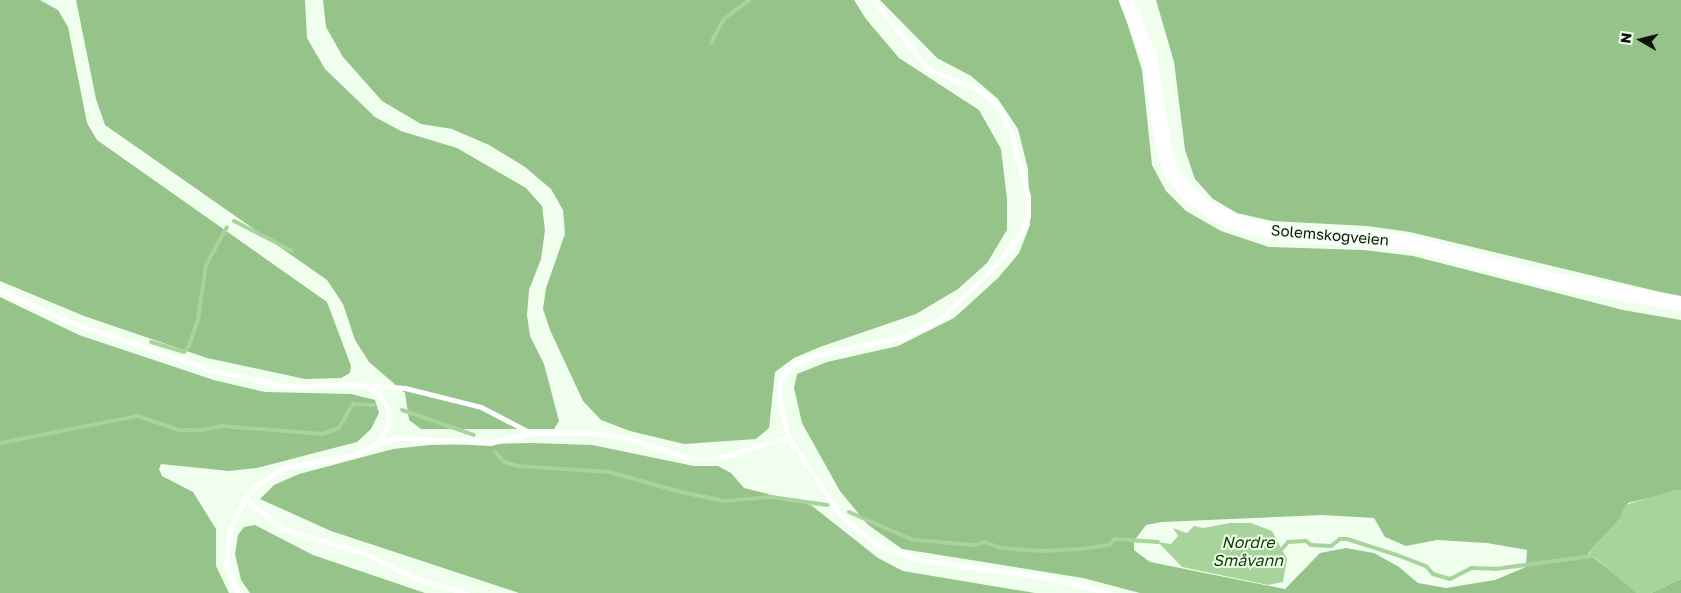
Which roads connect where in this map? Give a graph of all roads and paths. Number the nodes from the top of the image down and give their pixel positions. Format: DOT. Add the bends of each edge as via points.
graph roads {
  1 [pos="873,0"];
  2 [pos="1126,0"];
  3 [pos="0,290"];
  4 [pos="1681,303"];
  5 [pos="365,385"];
  6 [pos="531,433"];
  7 [pos="788,437"];
  8 [pos="378,443"];
  9 [pos="245,498"];
  10 [pos="238,593"];
  11 [pos="467,593"];
  12 [pos="1109,593"];
  1 -- 7 [label="lane" via="928,69 979,90 999,107 1010,129 1028,196 1028,216 1022,231 1002,259 942,318 905,336 808,358 787,369 780,381 779,398"];
  2 -- 4 [label="street, Solemskogveien" via="1149,57 1164,152 1171,171 1186,192 1214,213 1251,227 1282,233 1406,242 1557,281"];
  3 -- 5 [label="lane" via="67,321 242,378 290,387"];
  5 -- 6 [label="lane" via="405,388 473,405"];
  5 -- 8 [label="lane" via="380,395 389,410 389,422"];
  6 -- 7 [label="lane" via="612,435 685,457 706,459 727,456"];
  6 -- 8 [label="lane" via="490,443 414,438"];
  7 -- 12 [label="lane" via="842,517 877,545 920,560 1051,578"];
  8 -- 9 [label="lane" via="350,456 277,470"];
  9 -- 10 [label="lane" via="229,531 226,548 227,571"];
  9 -- 11 [label="lane" via="281,528 363,553 424,582"];
}
